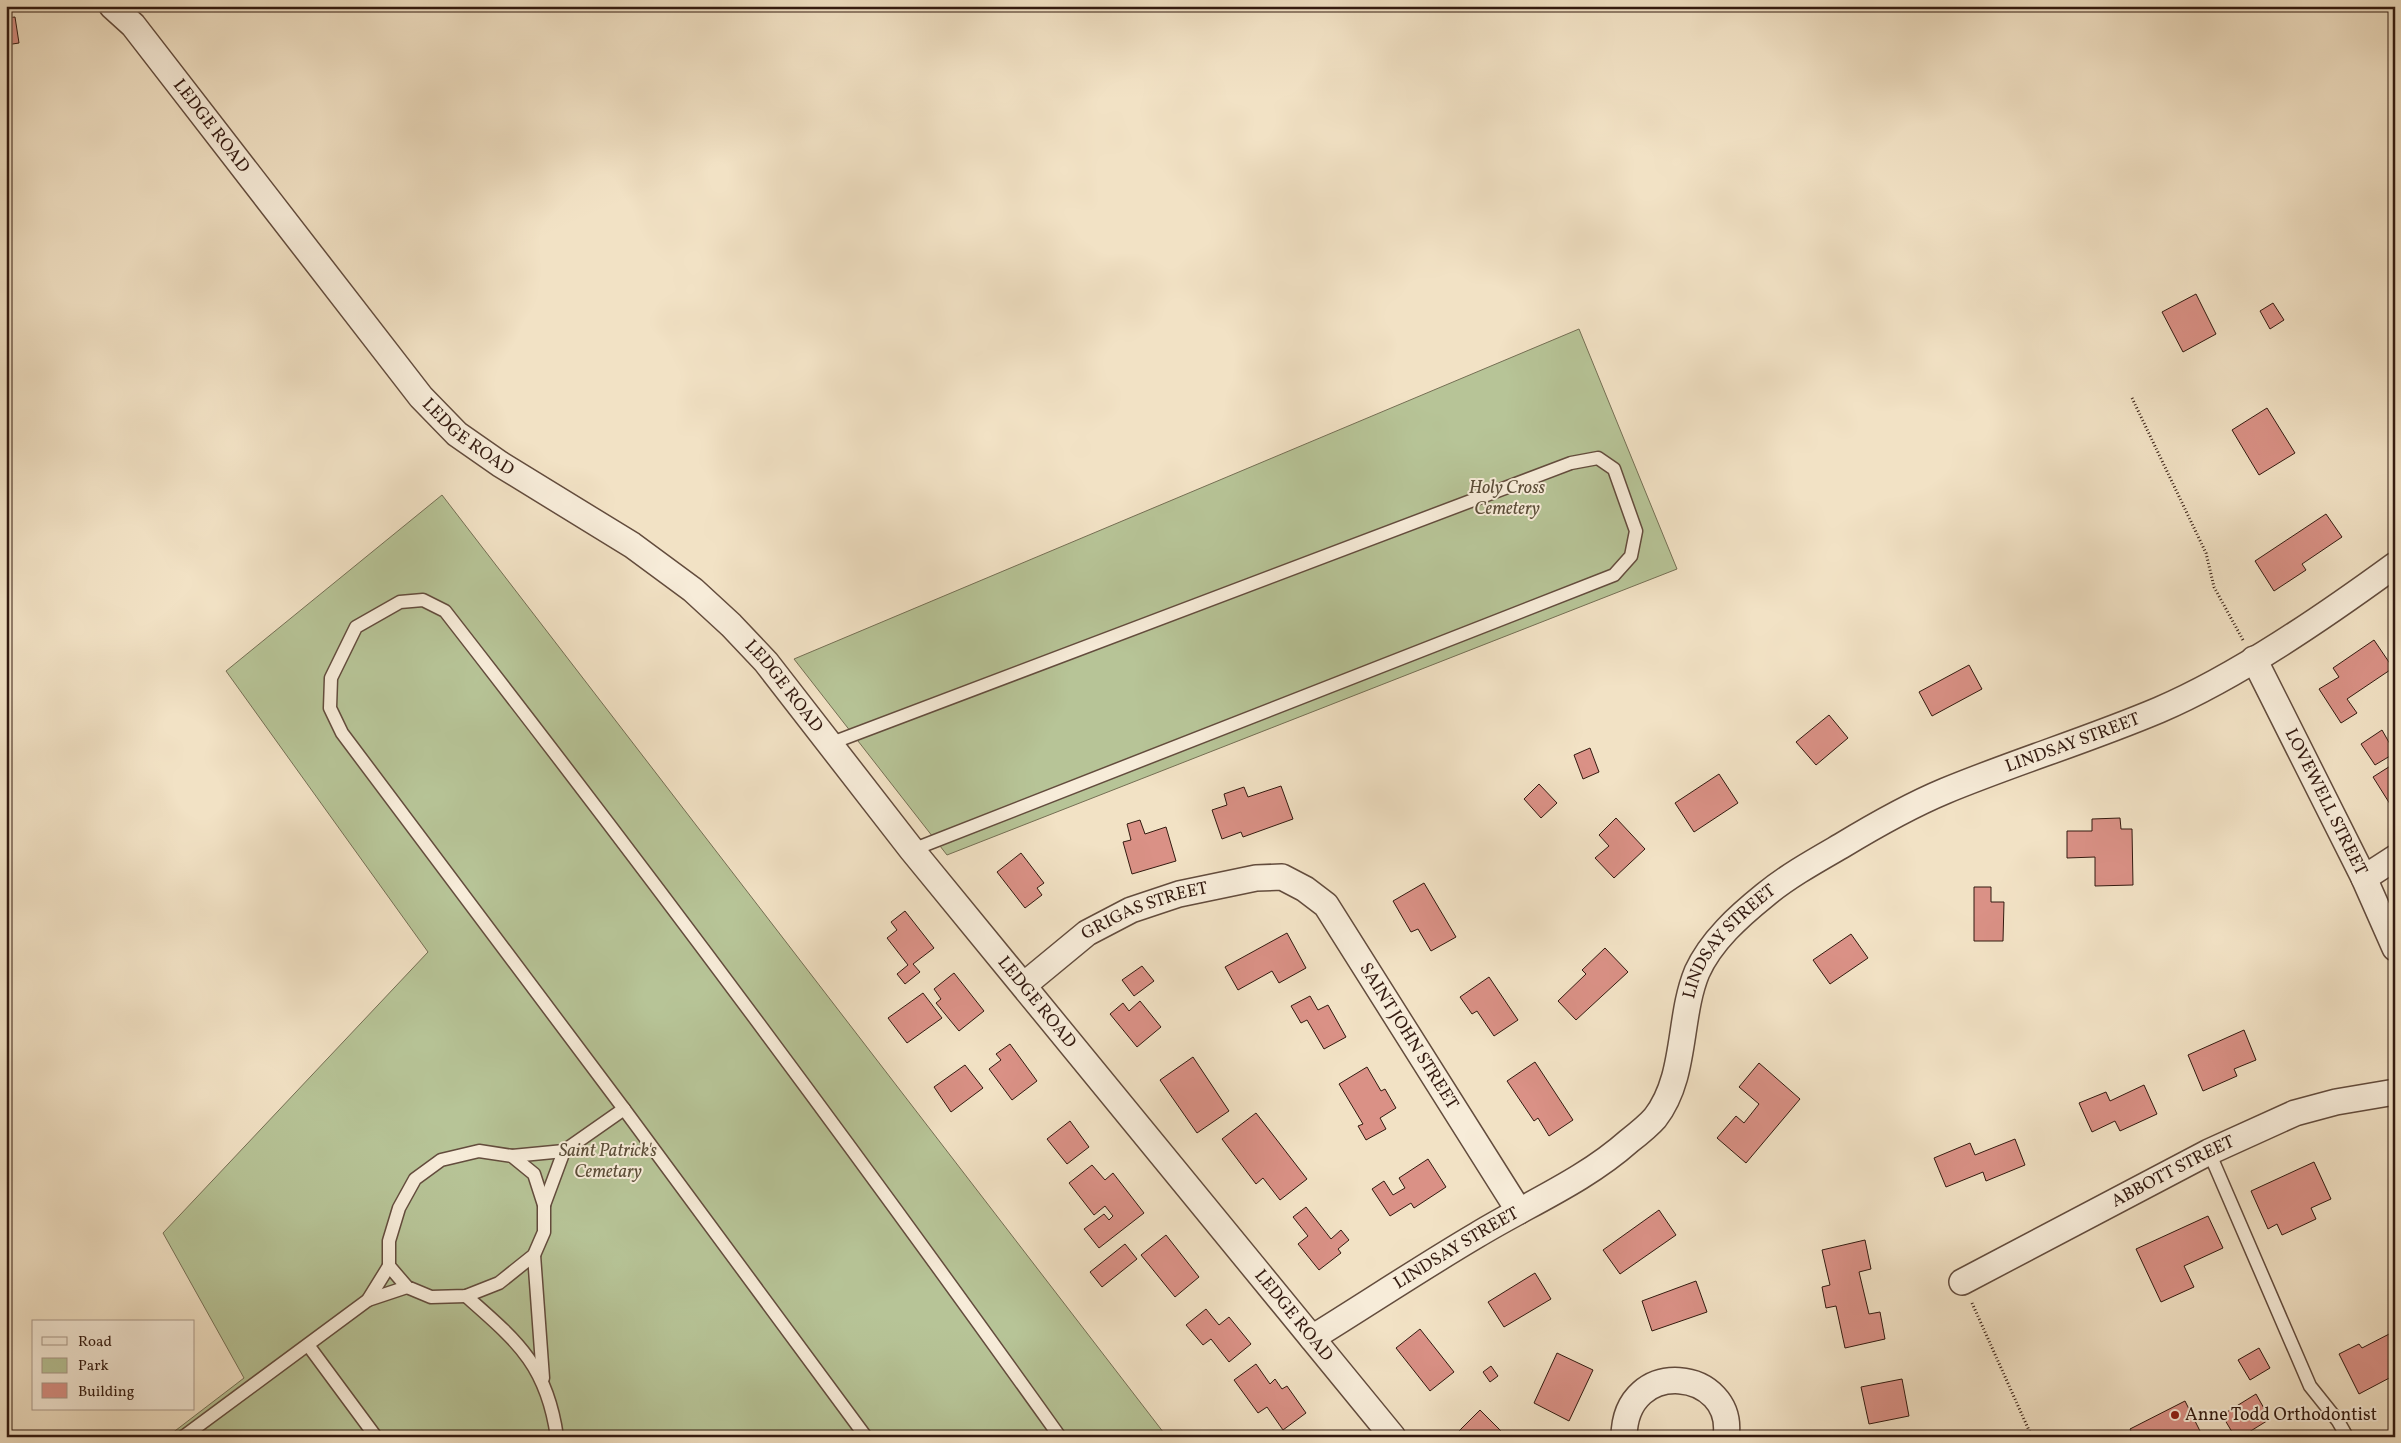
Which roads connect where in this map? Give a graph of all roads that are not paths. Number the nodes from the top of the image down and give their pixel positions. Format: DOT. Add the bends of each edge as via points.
graph roads {
  1 [pos="112,6"];
  2 [pos="2395,565"];
  3 [pos="2254,659"];
  4 [pos="829,744"];
  5 [pos="912,850"];
  6 [pos="2395,858"];
  7 [pos="1282,877"];
  8 [pos="2364,878"];
  9 [pos="2395,948"];
  10 [pos="1024,986"];
  11 [pos="2395,1092"];
  12 [pos="624,1109"];
  13 [pos="564,1151"];
  14 [pos="2209,1152"];
  15 [pos="512,1156"];
  16 [pos="544,1205"];
  17 [pos="1519,1212"];
  18 [pos="534,1254"];
  19 [pos="389,1266"];
  20 [pos="1962,1282"];
  21 [pos="407,1287"];
  22 [pos="466,1296"];
  23 [pos="368,1300"];
  24 [pos="1312,1338"];
  25 [pos="308,1345"];
  26 [pos="542,1378"];
  27 [pos="183,1437"];
  28 [pos="376,1437"];
  29 [pos="557,1437"];
  30 [pos="866,1437"];
  31 [pos="1060,1437"];
  32 [pos="1394,1437"];
  33 [pos="1624,1437"];
  34 [pos="1726,1437"];
  35 [pos="2347,1437"];
  1 -- 4 [label="street, LEDGE ROAD" via="134,25 421,397 464,439 632,545 693,590 766,662"];
  2 -- 3 [label="street, LINDSAY STREET"];
  3 -- 8 [label="street, LOVEWELL STREET"];
  3 -- 17 [label="street, LINDSAY STREET" via="2162,708 1942,792 1807,865 1766,894 1727,928 1698,971 1675,1072 1655,1118 1575,1182"];
  4 -- 5 [label="street, LEDGE ROAD"];
  4 -- 5 [label="lane" via="1571,463 1598,458 1614,469 1636,531 1631,556 1614,575"];
  5 -- 10 [label="street, LEDGE ROAD"];
  6 -- 8 [label="street"];
  7 -- 10 [label="street, GRIGAS STREET" via="1256,878 1188,892 1131,910 1087,933"];
  7 -- 17 [label="street, SAINT JOHN STREET" via="1326,904"];
  8 -- 9 [label="street, LOVEWELL STREET"];
  10 -- 24 [label="street, LEDGE ROAD"];
  11 -- 14 [label="street, ABBOTT STREET" via="2296,1113"];
  12 -- 13 [label="lane"];
  12 -- 30 [label="lane"];
  12 -- 31 [label="lane" via="342,733 330,708 331,678 356,627 400,602 423,600 445,611 596,805"];
  13 -- 15 [label="lane"];
  13 -- 16 [label="lane"];
  14 -- 20 [label="street, ABBOTT STREET"];
  14 -- 35 [label="lane" via="2310,1386"];
  15 -- 16 [label="lane" via="534,1174"];
  15 -- 19 [label="lane" via="479,1151 441,1160 415,1178 399,1208 389,1241"];
  16 -- 18 [label="lane" via="544,1232"];
  17 -- 24 [label="street, LINDSAY STREET"];
  18 -- 22 [label="lane" via="499,1283"];
  18 -- 26 [label="lane"];
  19 -- 21 [label="lane"];
  19 -- 23 [label="lane"];
  21 -- 22 [label="lane" via="432,1297"];
  21 -- 23 [label="lane"];
  22 -- 26 [label="lane" via="517,1342"];
  23 -- 25 [label="lane"];
  24 -- 32 [label="street, LEDGE ROAD"];
  25 -- 27 [label="lane"];
  25 -- 28 [label="lane"];
  26 -- 29 [label="lane"];
  33 -- 34 [label="street" via="1627,1413 1640,1394 1660,1382 1672,1380 1695,1384 1714,1398 1725,1420"];
}
